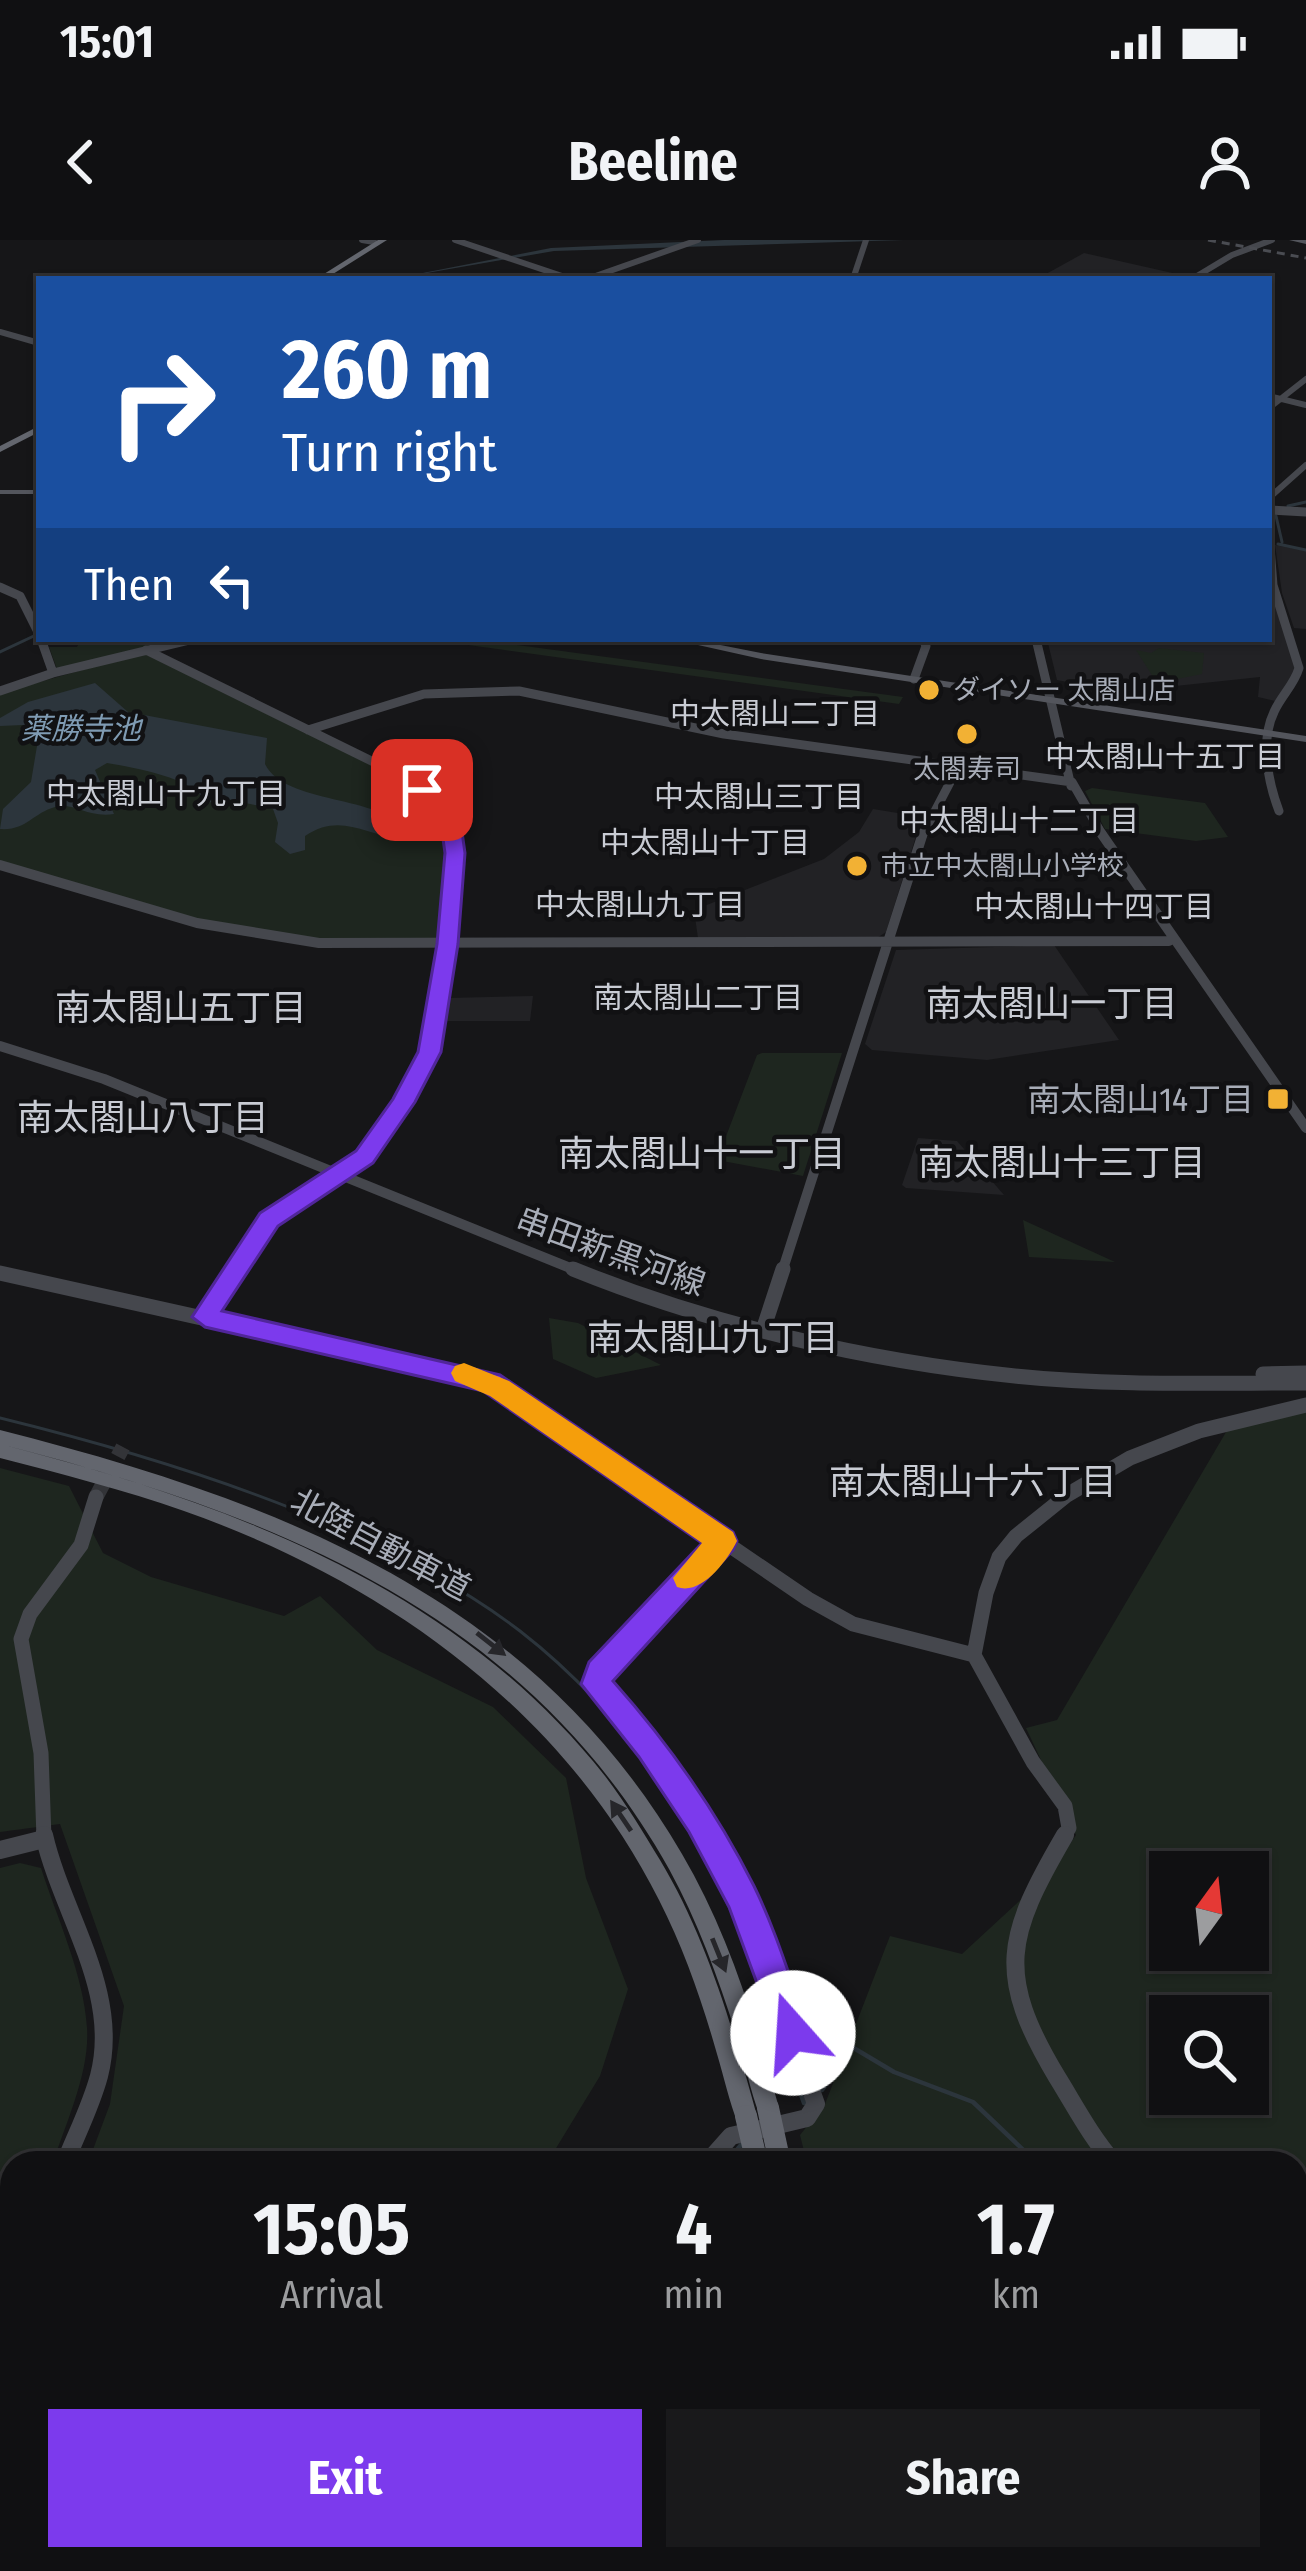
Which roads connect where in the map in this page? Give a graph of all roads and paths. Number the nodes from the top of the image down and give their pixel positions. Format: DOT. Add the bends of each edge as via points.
graph roads {
  1 [pos="362,240"];
  2 [pos="455,240"];
  3 [pos="698,240"];
  4 [pos="1272,240"];
  5 [pos="1292,240"];
  6 [pos="378,241"];
  7 [pos="865,242"];
  8 [pos="1306,242"];
  9 [pos="322,276"];
  10 [pos="561,276"];
  11 [pos="595,276"];
  12 [pos="854,276"];
  13 [pos="1197,276"];
  14 [pos="0,332"];
  15 [pos="36,343"];
  16 [pos="1306,379"];
  17 [pos="1272,397"];
  18 [pos="1282,399"];
  19 [pos="1306,405"];
  20 [pos="1272,406"];
  21 [pos="36,433"];
  22 [pos="0,451"];
  23 [pos="1306,465"];
  24 [pos="0,492"];
  25 [pos="36,492"];
  26 [pos="1272,495"];
  27 [pos="1272,510"];
  28 [pos="1306,512"];
  29 [pos="1272,565"];
  30 [pos="0,587"];
  31 [pos="36,628"];
  32 [pos="42,642"];
  33 [pos="181,642"];
  34 [pos="694,642"];
  35 [pos="924,642"];
  36 [pos="1037,642"];
  37 [pos="146,650"];
  38 [pos="53,673"];
  39 [pos="914,679"];
  40 [pos="0,691"];
  41 [pos="1052,700"];
  42 [pos="308,730"];
  43 [pos="1268,734"];
  44 [pos="1306,739"];
  45 [pos="958,767"];
  46 [pos="1072,782"];
  47 [pos="1279,811"];
  48 [pos="0,865"];
  49 [pos="1169,941"];
  50 [pos="889,943"];
  51 [pos="447,944"];
  52 [pos="0,1042"];
  53 [pos="1306,1129"];
  54 [pos="1306,1139"];
  55 [pos="343,1171"];
  56 [pos="0,1273"];
  57 [pos="205,1317"];
  58 [pos="765,1327"];
  59 [pos="1306,1372"];
  60 [pos="1306,1383"];
  61 [pos="1306,1405"];
  62 [pos="0,1437"];
  63 [pos="0,1451"];
  64 [pos="96,1497"];
  65 [pos="722,1541"];
  66 [pos="974,1655"];
  67 [pos="44,1839"];
  68 [pos="0,1850"];
  69 [pos="755,2118"];
  70 [pos="69,2151"];
  71 [pos="718,2151"];
  72 [pos="756,2151"];
  73 [pos="773,2151"];
  74 [pos="1106,2151"];
  1 -- 6 [label="street"];
  2 -- 10 [label="street"];
  3 -- 11 [label="street"];
  4 -- 13 [label="street"];
  5 -- 8 [label="main road"];
  6 -- 9 [label="highway"];
  7 -- 12 [label="street"];
  14 -- 15 [label="street"];
  16 -- 18 [label="street"];
  17 -- 18 [label="street"];
  18 -- 19 [label="street"];
  18 -- 20 [label="street"];
  21 -- 22 [label="highway"];
  23 -- 26 [label="street"];
  24 -- 25 [label="main road"];
  27 -- 28 [label="street"];
  29 -- 43 [label="street" via="1299,668"];
  30 -- 31 [label="street" via="20,596"];
  32 -- 38 [label="street"];
  33 -- 37 [label="street"];
  34 -- 39 [label="main road"];
  35 -- 39 [label="street"];
  36 -- 41 [label="street"];
  37 -- 38 [label="street"];
  37 -- 42 [label="street"];
  38 -- 40 [label="street"];
  39 -- 41 [label="main road"];
  41 -- 43 [label="main road"];
  41 -- 46 [label="street"];
  42 -- 45 [label="street" via="424,694 519,691 724,734"];
  42 -- 51 [label="street" via="400,775 441,811 455,853"];
  43 -- 44 [label="main road"];
  43 -- 47 [label="street"];
  45 -- 46 [label="street"];
  45 -- 50 [label="street" via="928,819"];
  46 -- 49 [label="street" via="1090,829"];
  46 -- 53 [label="street"];
  48 -- 51 [label="street" via="247,936"];
  49 -- 50 [label="street"];
  49 -- 54 [label="street"];
  50 -- 51 [label="street"];
  50 -- 58 [label="street"];
  51 -- 55 [label="street" via="429,1052 365,1157"];
  52 -- 55 [label="street, 串田新黒河線"];
  55 -- 57 [label="street" via="269,1220"];
  55 -- 58 [label="street, 串田新黒河線" via="582,1273"];
  56 -- 57 [label="street"];
  57 -- 65 [label="street" via="490,1382"];
  58 -- 59 [label="street, 串田新黒河線" via="984,1364 1125,1375"];
  58 -- 60 [label="street, 串田新黒河線" via="904,1361 1015,1376"];
  61 -- 66 [label="street" via="1183,1435 1048,1508 1000,1553"];
  62 -- 69 [label="highway, 北陸自動車道, one-way" via="165,1483 310,1539 416,1594 517,1665 613,1766 674,1857 723,1961"];
  69 -- 63 [label="highway, 北陸自動車道, one-way" via="653,1867 596,1780 502,1678 432,1625 302,1553 159,1496"];
  64 -- 67 [label="street" via="81,1545 21,1639 41,1753"];
  65 -- 66 [label="street" via="853,1624"];
  65 -- 69 [label="street" via="600,1671 597,1684 701,1821 781,1998 816,2104 807,2118"];
  66 -- 74 [label="street" via="1065,1806 1069,1828 1018,1931 1013,1988 1041,2052"];
  67 -- 68 [label="street"];
  67 -- 70 [label="street" via="91,1964 104,2034 99,2075"];
  69 -- 71 [label="street"];
  69 -- 72 [label="highway, 北陸自動車道, bridge"];
  69 -- 73 [label="highway, 北陸自動車道, bridge"];
}
